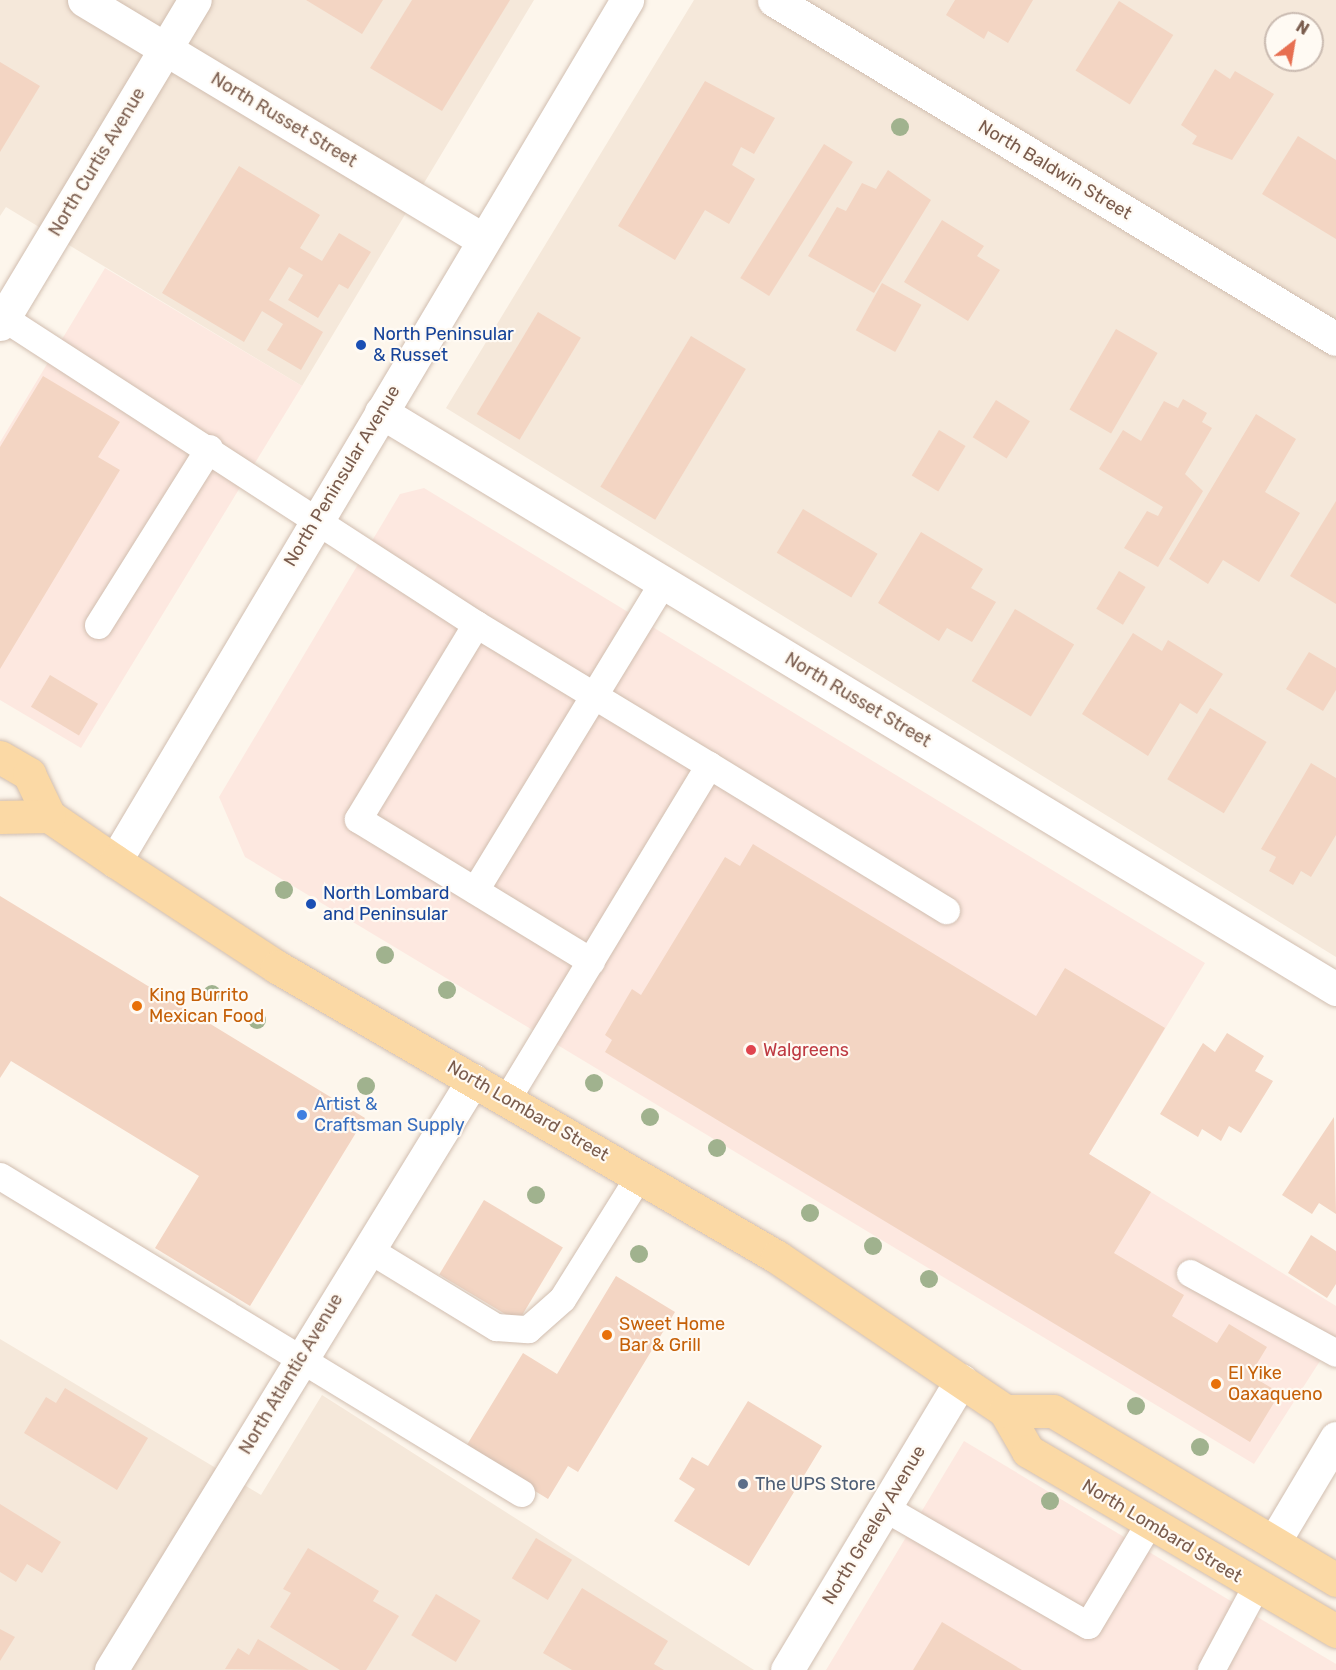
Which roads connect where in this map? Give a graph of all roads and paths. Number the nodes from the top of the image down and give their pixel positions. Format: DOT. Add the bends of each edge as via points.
graph roads {
  1 [pos="84,0"];
  2 [pos="195,0"];
  3 [pos="627,0"];
  4 [pos="774,0"];
  5 [pos="165,49"];
  6 [pos="484,240"];
  7 [pos="2,321"];
  8 [pos="1336,339"];
  9 [pos="381,412"];
  10 [pos="209,448"];
  11 [pos="315,520"];
  12 [pos="663,582"];
  13 [pos="476,624"];
  14 [pos="98,625"];
  15 [pos="594,696"];
  16 [pos="0,757"];
  17 [pos="709,765"];
  18 [pos="49,816"];
  19 [pos="0,817"];
  20 [pos="115,861"];
  21 [pos="475,890"];
  22 [pos="946,910"];
  23 [pos="591,961"];
  24 [pos="1336,989"];
  25 [pos="473,1080"];
  26 [pos="507,1098"];
  27 [pos="0,1176"];
  28 [pos="639,1176"];
  29 [pos="368,1249"];
  30 [pos="1190,1273"];
  31 [pos="1336,1353"];
  32 [pos="300,1359"];
  33 [pos="962,1380"];
  34 [pos="1005,1411"];
  35 [pos="1336,1438"];
  36 [pos="521,1493"];
  37 [pos="885,1508"];
  38 [pos="1149,1523"];
  39 [pos="1274,1542"];
  40 [pos="1336,1580"];
  41 [pos="1256,1586"];
  42 [pos="1336,1631"];
  43 [pos="792,1668"];
  44 [pos="111,1670"];
  45 [pos="1211,1670"];
  1 -- 5 [label="street, North Russet Street"];
  2 -- 5 [label="street, North Curtis Avenue"];
  3 -- 6 [label="street, North Peninsular Avenue"];
  4 -- 8 [label="street, North Baldwin Street"];
  5 -- 6 [label="street, North Russet Street"];
  5 -- 7 [label="street, North Curtis Avenue"];
  6 -- 9 [label="street, North Peninsular Avenue"];
  7 -- 10 [label="lane"];
  9 -- 11 [label="street, North Peninsular Avenue"];
  9 -- 12 [label="street, North Russet Street"];
  10 -- 11 [label="lane"];
  10 -- 14 [label="lane"];
  11 -- 13 [label="lane"];
  11 -- 20 [label="street, North Peninsular Avenue"];
  12 -- 15 [label="lane"];
  12 -- 24 [label="street, North Russet Street"];
  13 -- 15 [label="lane"];
  13 -- 21 [label="lane" via="358,819"];
  15 -- 17 [label="lane"];
  15 -- 21 [label="lane"];
  16 -- 18 [label="main road" via="29,774"];
  17 -- 22 [label="lane"];
  17 -- 23 [label="lane"];
  18 -- 19 [label="main road"];
  18 -- 20 [label="main road, North Lombard Street"];
  20 -- 25 [label="main road, North Lombard Street" via="277,967"];
  21 -- 23 [label="lane"];
  23 -- 26 [label="lane"];
  25 -- 26 [label="main road, North Lombard Street"];
  25 -- 29 [label="street, North Atlantic Avenue"];
  26 -- 28 [label="main road, North Lombard Street"];
  27 -- 32 [label="lane"];
  28 -- 29 [label="lane" via="562,1299 528,1329 496,1327"];
  28 -- 33 [label="main road, North Lombard Street" via="777,1257"];
  29 -- 32 [label="street, North Atlantic Avenue"];
  30 -- 31 [label="lane"];
  32 -- 36 [label="lane"];
  32 -- 44 [label="street, North Atlantic Avenue"];
  33 -- 34 [label="main road, North Lombard Street"];
  33 -- 37 [label="street, North Greeley Avenue"];
  34 -- 38 [label="main road, North Lombard Street" via="1028,1451"];
  34 -- 39 [label="main road" via="1053,1411"];
  35 -- 39 [label="street"];
  37 -- 38 [label="lane" via="1088,1625"];
  37 -- 43 [label="street, North Greeley Avenue"];
  38 -- 41 [label="main road, North Lombard Street"];
  39 -- 40 [label="main road"];
  41 -- 42 [label="main road, North Lombard Street"];
  41 -- 45 [label="lane"];
}
